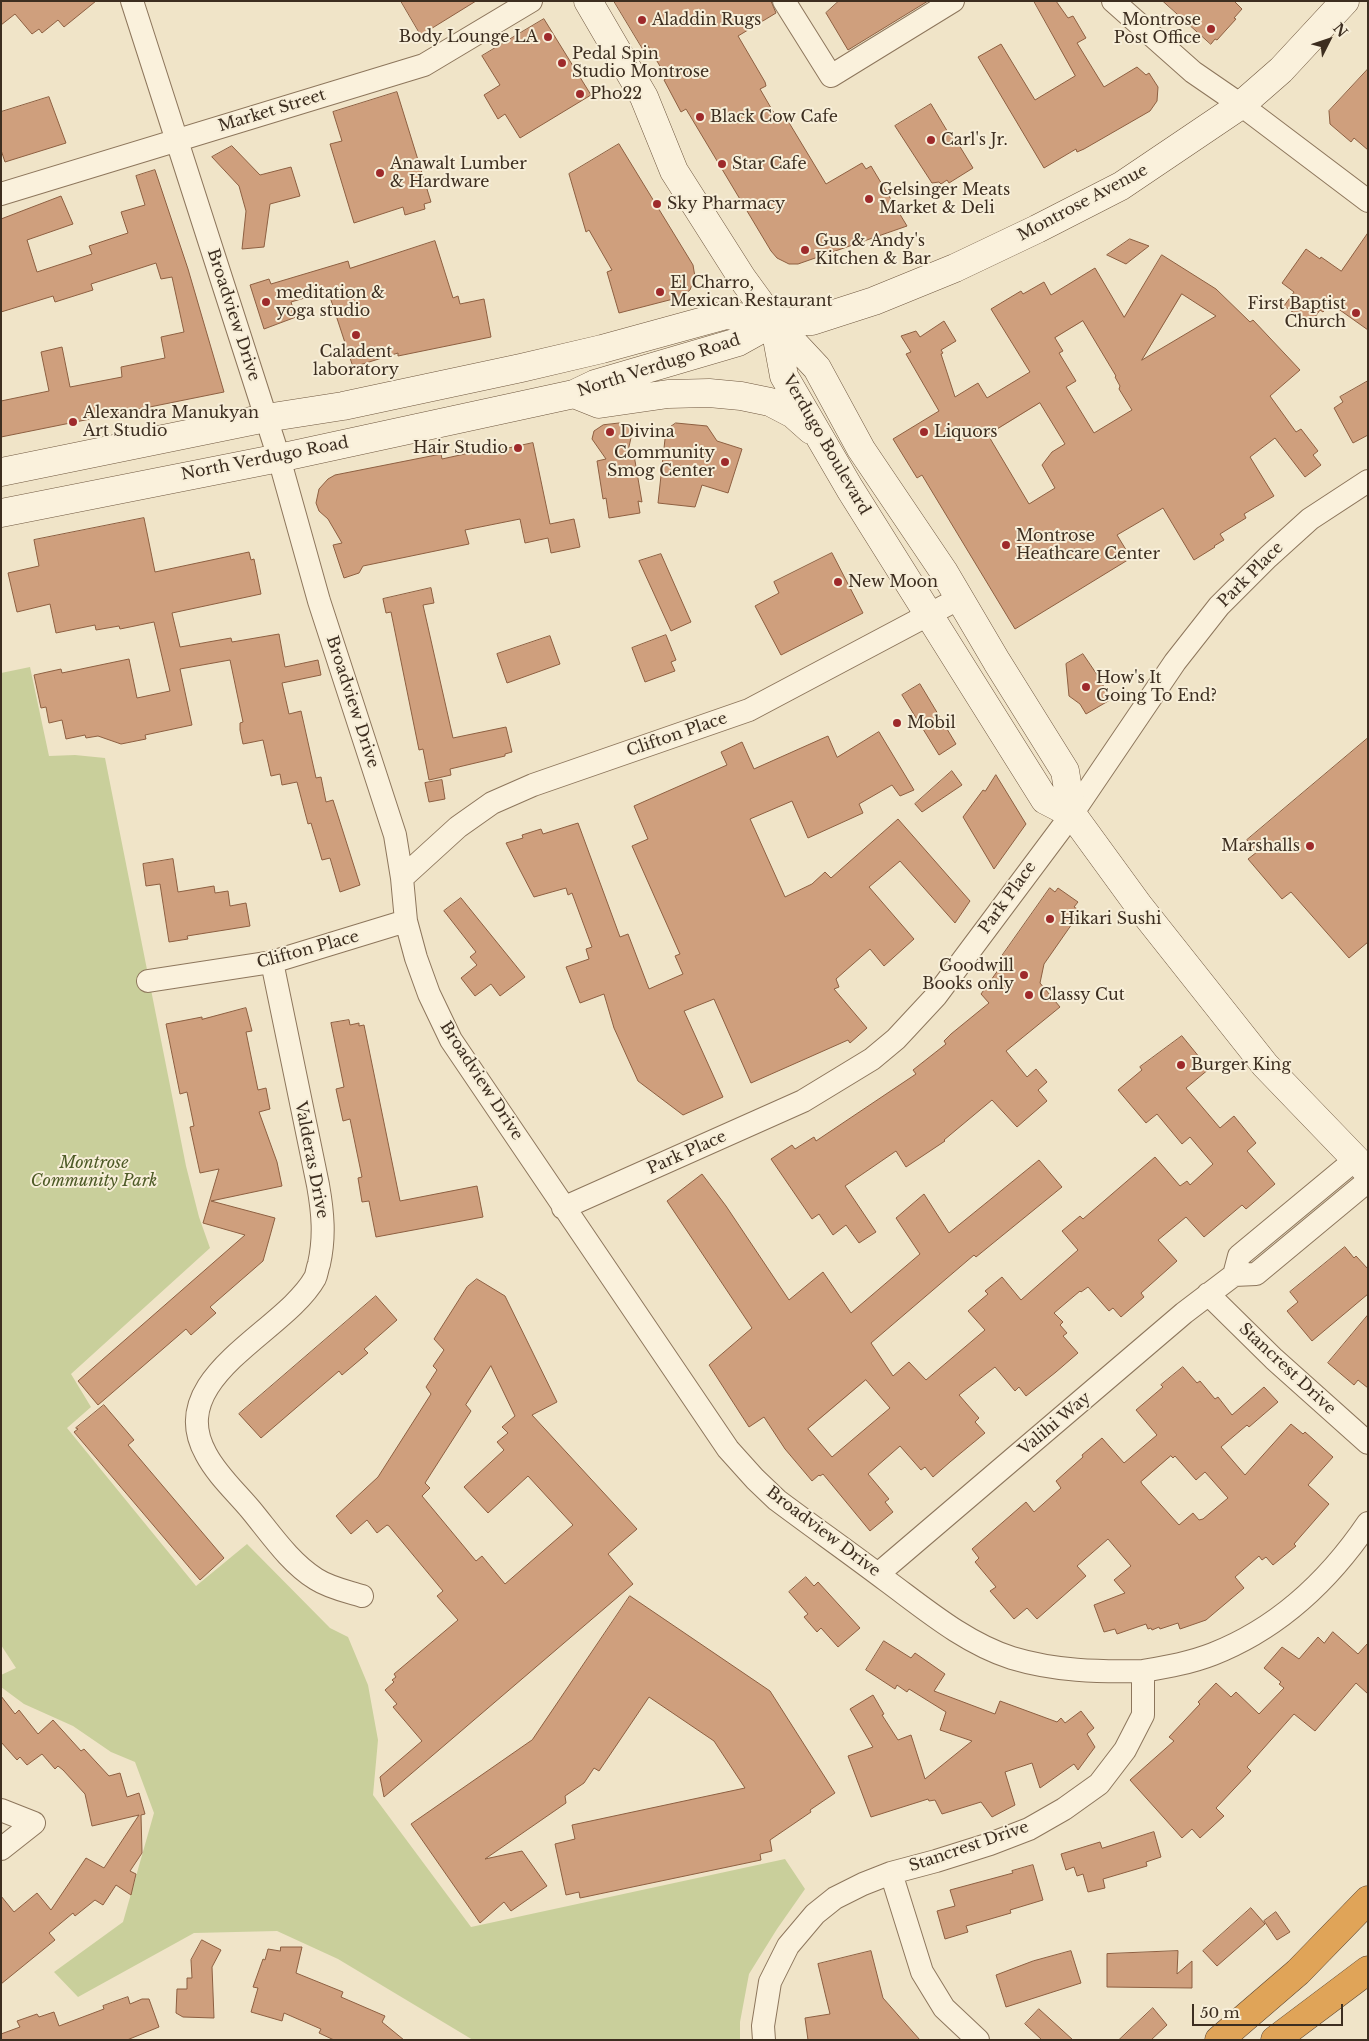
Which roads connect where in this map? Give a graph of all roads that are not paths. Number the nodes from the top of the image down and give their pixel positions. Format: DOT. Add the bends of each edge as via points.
graph roads {
  1 [pos="132,1"];
  2 [pos="531,1"];
  3 [pos="588,1"];
  4 [pos="784,1"];
  5 [pos="953,1"];
  6 [pos="1113,1"];
  7 [pos="1345,1"];
  8 [pos="1241,105"];
  9 [pos="177,140"];
  10 [pos="1,194"];
  11 [pos="1368,201"];
  12 [pos="774,322"];
  13 [pos="565,358"];
  14 [pos="574,394"];
  15 [pos="266,418"];
  16 [pos="821,438"];
  17 [pos="279,458"];
  18 [pos="1,472"];
  19 [pos="1368,481"];
  20 [pos="1,513"];
  21 [pos="960,598"];
  22 [pos="928,615"];
  23 [pos="1072,814"];
  24 [pos="402,878"];
  25 [pos="406,921"];
  26 [pos="272,962"];
  27 [pos="148,981"];
  28 [pos="1364,1171"];
  29 [pos="564,1208"];
  30 [pos="1208,1294"];
  31 [pos="1368,1443"];
  32 [pos="1368,1524"];
  33 [pos="878,1574"];
  34 [pos="362,1596"];
  35 [pos="1143,1671"];
  36 [pos="1,1810"];
  37 [pos="1,1850"];
  38 [pos="891,1873"];
  39 [pos="1368,1900"];
  40 [pos="1368,1970"];
  41 [pos="764,2040"];
  42 [pos="978,2040"];
  43 [pos="1219,2040"];
  44 [pos="1275,2040"];
  1 -- 9 [label="street, Broadview Drive"];
  2 -- 9 [label="street, Market Street" via="424,65"];
  3 -- 12 [label="main road" via="644,97 674,171"];
  4 -- 5 [label="street" via="831,76"];
  6 -- 8 [label="street" via="1193,72"];
  7 -- 8 [label="main road, Montrose Avenue" via="1281,70"];
  8 -- 11 [label="street"];
  8 -- 12 [label="main road, Montrose Avenue" via="1121,186 955,268 812,320"];
  9 -- 10 [label="street, Market Street"];
  9 -- 15 [label="street, Broadview Drive"];
  12 -- 13 [label="main road, North Verdugo Road" via="726,315"];
  12 -- 14 [label="main road, North Verdugo Road" via="738,342 595,384"];
  12 -- 16 [label="main road, Verdugo Boulevard" via="784,376"];
  12 -- 21 [label="main road, Verdugo Boulevard" via="816,368 861,449 898,500"];
  13 -- 14 [label="main road"];
  13 -- 15 [label="main road, North Verdugo Road" via="342,406"];
  14 -- 16 [label="main road" via="599,404 668,394 742,396 770,402 793,414"];
  14 -- 17 [label="main road, North Verdugo Road"];
  15 -- 17 [label="street, Broadview Drive"];
  15 -- 18 [label="main road, North Verdugo Road"];
  16 -- 22 [label="main road, Verdugo Boulevard"];
  17 -- 20 [label="main road, North Verdugo Road"];
  17 -- 24 [label="street, Broadview Drive" via="319,601 395,835"];
  19 -- 23 [label="street, Park Place" via="1310,519 1218,606 1175,662"];
  21 -- 22 [label="street, Clifton Place"];
  21 -- 23 [label="main road, Verdugo Boulevard" via="1065,770"];
  22 -- 23 [label="main road, Verdugo Boulevard" via="1045,800"];
  22 -- 24 [label="street, Clifton Place" via="749,710 533,785 492,803 458,827"];
  23 -- 28 [label="main road, Verdugo Boulevard" via="1139,906 1265,1065"];
  23 -- 29 [label="street, Park Place" via="936,996 872,1059 803,1101"];
  24 -- 25 [label="street, Broadview Drive"];
  25 -- 26 [label="street, Clifton Place"];
  25 -- 29 [label="street, Broadview Drive" via="429,994 451,1040"];
  26 -- 27 [label="street, Clifton Place"];
  26 -- 34 [label="street, Valderas Drive" via="318,1185 324,1243 315,1278 302,1295 215,1375 202,1397 199,1436 206,1454 221,1475 303,1570 332,1587"];
  28 -- 30 [label="street, Valihi Way" via="1239,1256 1234,1275"];
  29 -- 33 [label="street, Broadview Drive" via="728,1449 777,1500"];
  30 -- 31 [label="street, Stancrest Drive" via="1274,1359"];
  30 -- 33 [label="street, Valihi Way"];
  32 -- 35 [label="street" via="1345,1555 1297,1606 1261,1632 1212,1654"];
  33 -- 35 [label="street, Broadview Drive" via="968,1638 1010,1657 1065,1670"];
  35 -- 38 [label="street, Stancrest Drive" via="1143,1715 1124,1750 1099,1784 1030,1829"];
  36 -- 37 [label="street" via="34,1823"];
  38 -- 41 [label="street, Stancrest Drive" via="835,1898 815,1914 788,1946 770,1982"];
  38 -- 42 [label="street" via="922,1972 944,2008"];
  39 -- 43 [label="highway" via="1298,1972"];
  40 -- 44 [label="highway"];
}
